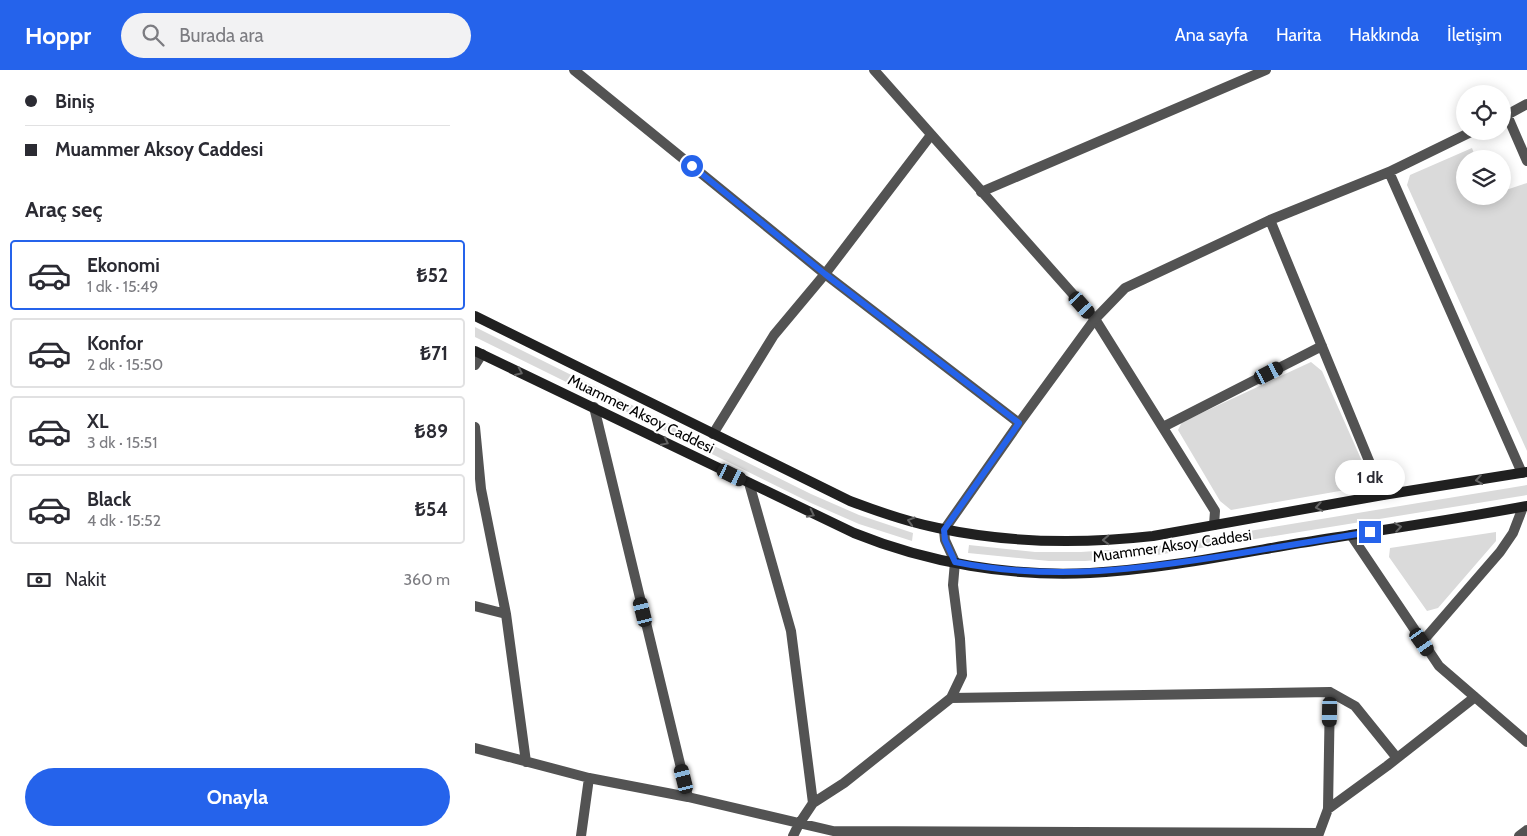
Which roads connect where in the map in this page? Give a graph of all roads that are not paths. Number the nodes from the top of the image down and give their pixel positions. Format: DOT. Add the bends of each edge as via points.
graph roads {
  1 [pos="574,70"];
  2 [pos="875,70"];
  3 [pos="1266,70"];
  4 [pos="1527,104"];
  5 [pos="1511,113"];
  6 [pos="1511,128"];
  7 [pos="931,136"];
  8 [pos="1456,139"];
  9 [pos="1527,161"];
  10 [pos="1389,172"];
  11 [pos="981,192"];
  12 [pos="1270,220"];
  13 [pos="825,274"];
  14 [pos="475,316"];
  15 [pos="1095,319"];
  16 [pos="1322,346"];
  17 [pos="478,353"];
  18 [pos="475,365"];
  19 [pos="594,407"];
  20 [pos="1019,423"];
  21 [pos="475,427"];
  22 [pos="1163,427"];
  23 [pos="713,434"];
  24 [pos="1524,472"];
  25 [pos="749,483"];
  26 [pos="478,489"];
  27 [pos="1383,495"];
  28 [pos="1525,506"];
  29 [pos="1214,525"];
  30 [pos="944,530"];
  31 [pos="1351,535"];
  32 [pos="955,562"];
  33 [pos="475,606"];
  34 [pos="506,614"];
  35 [pos="1422,642"];
  36 [pos="1330,692"];
  37 [pos="1475,697"];
  38 [pos="951,698"];
  39 [pos="1526,739"];
  40 [pos="475,748"];
  41 [pos="1397,758"];
  42 [pos="526,762"];
  43 [pos="589,778"];
  44 [pos="688,797"];
  45 [pos="813,803"];
  46 [pos="1328,809"];
  47 [pos="799,824"];
  48 [pos="1527,830"];
  49 [pos="913,834"];
  50 [pos="1052,834"];
  51 [pos="1190,834"];
  52 [pos="1318,835"];
  53 [pos="581,836"];
  54 [pos="793,836"];
  55 [pos="1519,836"];
  1 -- 13 [label="street"];
  2 -- 7 [label="street"];
  3 -- 11 [label="street"];
  4 -- 5 [label="street"];
  6 -- 9 [label="street"];
  7 -- 11 [label="street"];
  7 -- 13 [label="street"];
  8 -- 10 [label="street"];
  10 -- 12 [label="street"];
  10 -- 24 [label="street"];
  11 -- 15 [label="street"];
  12 -- 15 [label="street" via="1125,288"];
  12 -- 16 [label="street"];
  13 -- 20 [label="street"];
  13 -- 23 [label="street" via="774,336"];
  14 -- 23 [label="main road"];
  15 -- 20 [label="street"];
  15 -- 22 [label="street"];
  16 -- 22 [label="street"];
  16 -- 27 [label="street"];
  17 -- 18 [label="street"];
  17 -- 19 [label="main road, Muammer Aksoy Caddesi, one-way"];
  19 -- 25 [label="main road, Muammer Aksoy Caddesi, one-way"];
  19 -- 44 [label="street"];
  20 -- 30 [label="street"];
  21 -- 26 [label="street"];
  22 -- 29 [label="street" via="1215,511"];
  30 -- 23 [label="main road, one-way" via="851,501"];
  24 -- 27 [label="main road, one-way"];
  25 -- 32 [label="main road, Muammer Aksoy Caddesi, one-way" via="876,542"];
  25 -- 45 [label="street" via="791,631"];
  26 -- 34 [label="street"];
  27 -- 29 [label="main road, one-way"];
  31 -- 28 [label="main road, Muammer Aksoy Caddesi, one-way"];
  28 -- 35 [label="street" via="1500,552"];
  29 -- 30 [label="main road, one-way" via="1153,536 1087,541 1006,538"];
  30 -- 32 [label="street"];
  31 -- 32 [label="main road, Muammer Aksoy Caddesi" via="1137,569 1090,573 1012,571"];
  31 -- 35 [label="street"];
  32 -- 38 [label="street" via="953,585 962,675"];
  33 -- 34 [label="street"];
  34 -- 42 [label="street"];
  35 -- 37 [label="street" via="1439,666"];
  36 -- 38 [label="street"];
  36 -- 41 [label="street" via="1355,706"];
  36 -- 46 [label="street"];
  37 -- 39 [label="street"];
  37 -- 41 [label="street"];
  38 -- 45 [label="street" via="844,783"];
  40 -- 42 [label="street"];
  41 -- 46 [label="street"];
  42 -- 43 [label="street"];
  43 -- 44 [label="street"];
  43 -- 53 [label="street"];
  44 -- 47 [label="street"];
  45 -- 47 [label="street"];
  46 -- 52 [label="street"];
  47 -- 49 [label="street" via="833,831"];
  47 -- 54 [label="street"];
  48 -- 55 [label="street"];
  49 -- 50 [label="street"];
  50 -- 51 [label="street"];
  51 -- 52 [label="street"];
}
